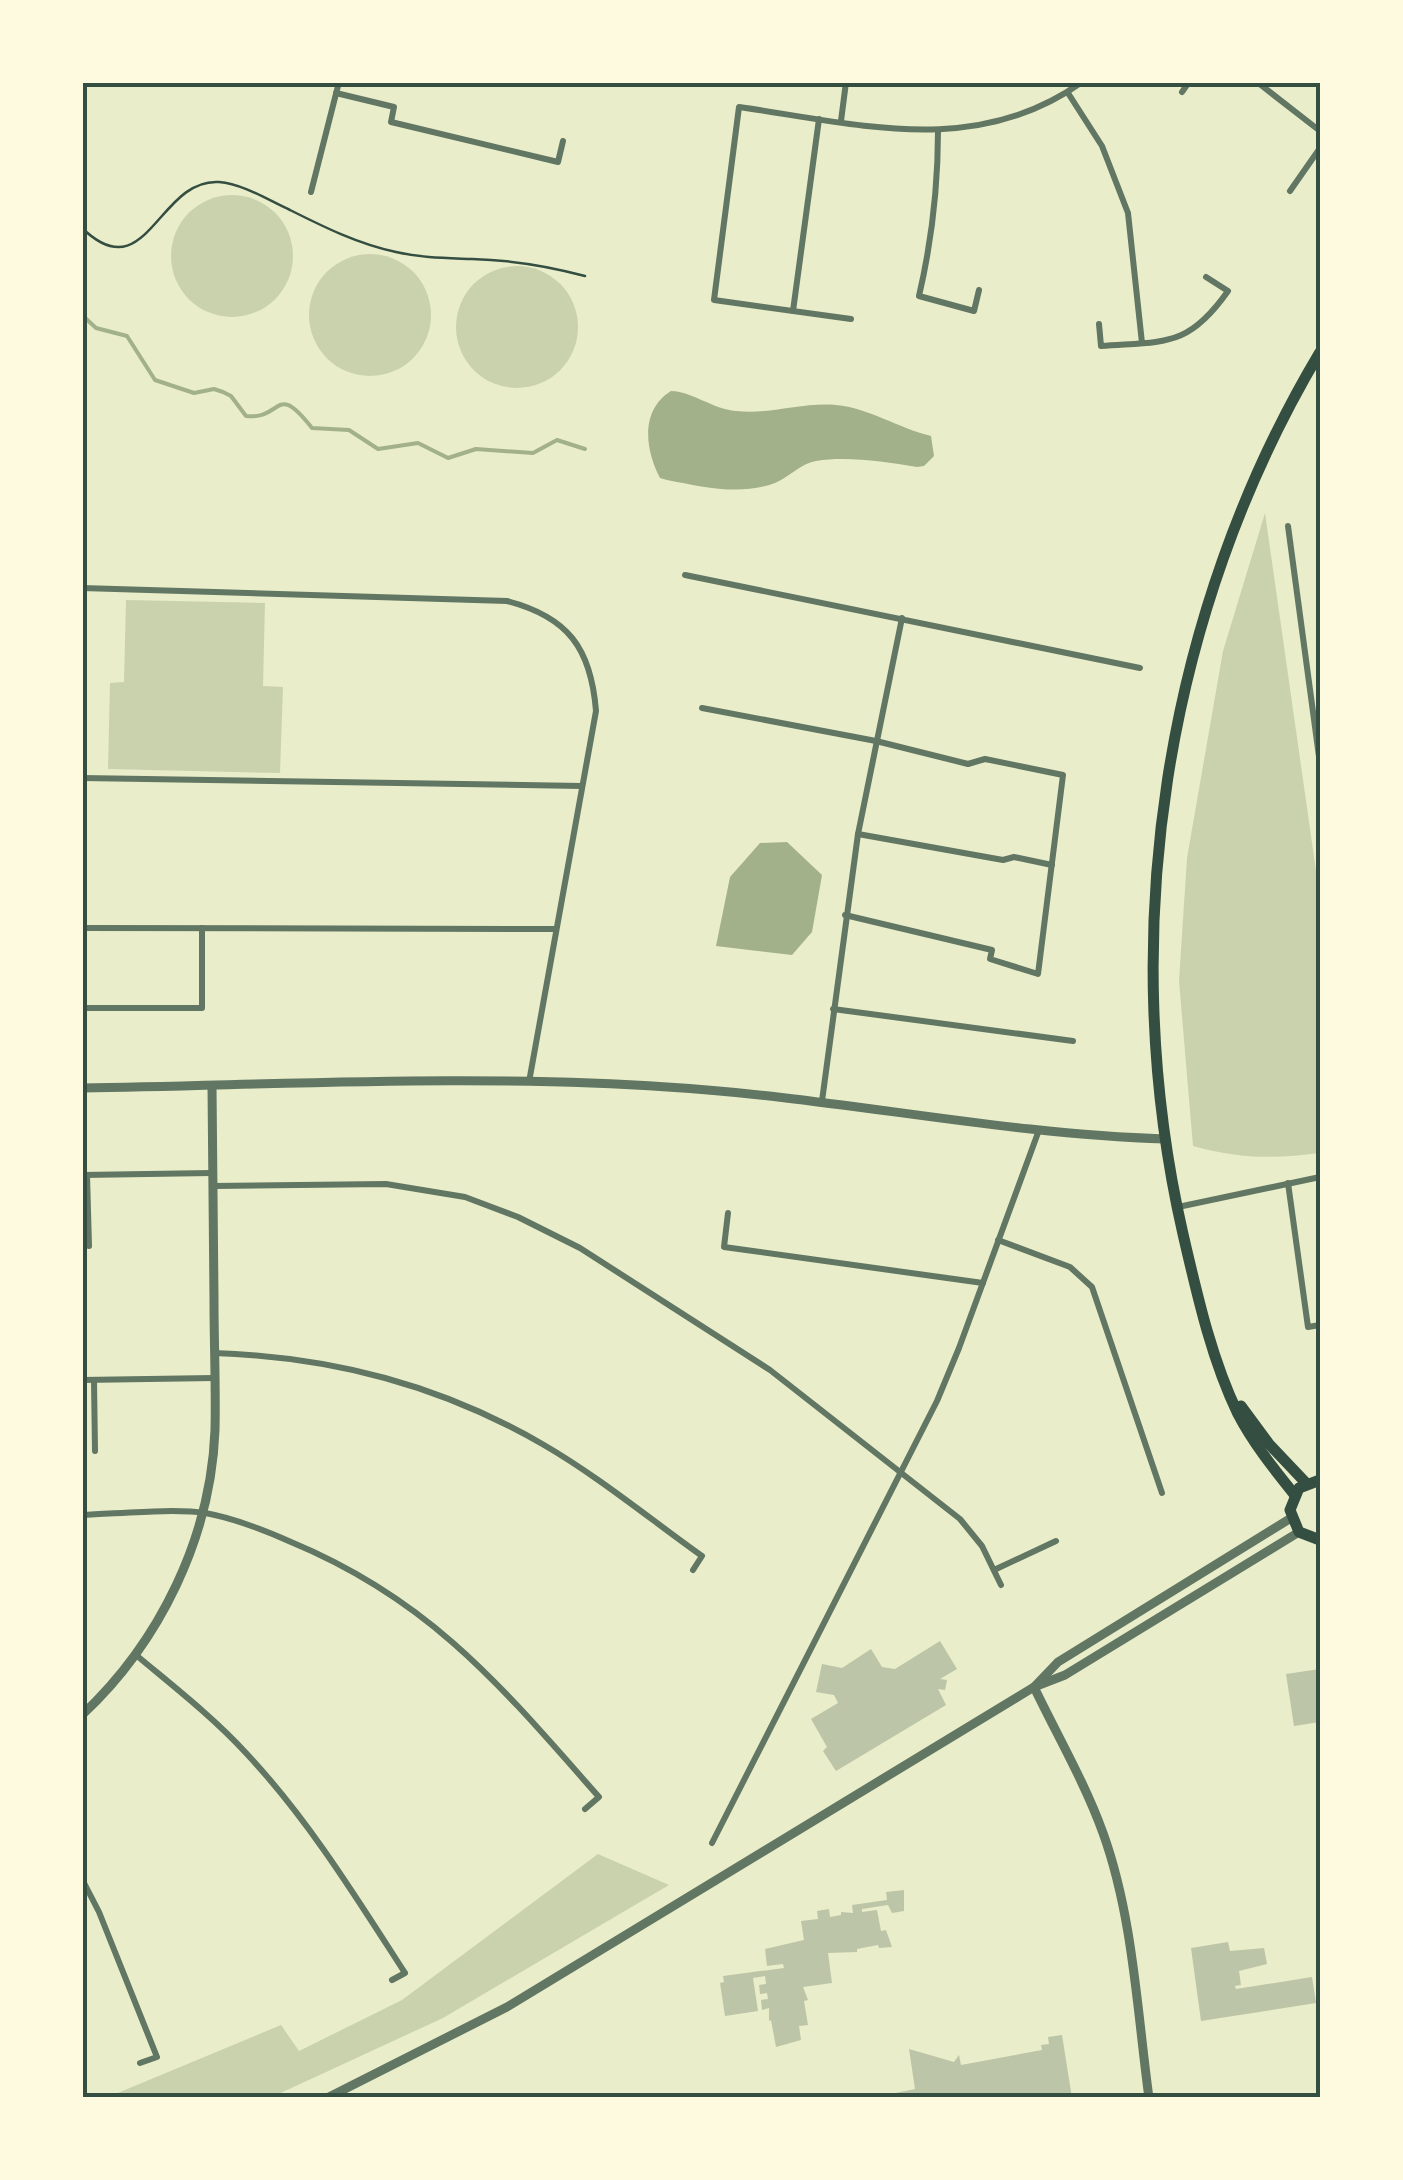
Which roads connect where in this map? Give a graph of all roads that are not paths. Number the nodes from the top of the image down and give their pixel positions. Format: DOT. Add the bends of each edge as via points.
graph roads {
  1 [pos="339,82"];
  2 [pos="846,82"];
  3 [pos="1082,82"];
  4 [pos="1189,82"];
  5 [pos="1257,82"];
  6 [pos="1182,92"];
  7 [pos="1068,93"];
  8 [pos="336,94"];
  9 [pos="820,118"];
  10 [pos="841,122"];
  11 [pos="938,131"];
  12 [pos="1320,131"];
  13 [pos="562,140"];
  14 [pos="1320,148"];
  15 [pos="1290,190"];
  16 [pos="311,192"];
  17 [pos="1206,277"];
  18 [pos="978,290"];
  19 [pos="792,311"];
  20 [pos="851,319"];
  21 [pos="1099,324"];
  22 [pos="1142,343"];
  23 [pos="1320,352"];
  24 [pos="1288,526"];
  25 [pos="686,575"];
  26 [pos="82,588"];
  27 [pos="902,618"];
  28 [pos="1140,668"];
  29 [pos="702,708"];
  30 [pos="876,740"];
  31 [pos="1320,764"];
  32 [pos="82,778"];
  33 [pos="582,786"];
  34 [pos="858,834"];
  35 [pos="1052,865"];
  36 [pos="844,915"];
  37 [pos="82,928"];
  38 [pos="202,928"];
  39 [pos="556,929"];
  40 [pos="82,1008"];
  41 [pos="834,1009"];
  42 [pos="1073,1040"];
  43 [pos="529,1082"];
  44 [pos="212,1086"];
  45 [pos="82,1088"];
  46 [pos="822,1101"];
  47 [pos="1039,1129"];
  48 [pos="1166,1139"];
  49 [pos="212,1173"];
  50 [pos="85,1175"];
  51 [pos="1320,1177"];
  52 [pos="1288,1183"];
  53 [pos="212,1186"];
  54 [pos="1177,1207"];
  55 [pos="728,1213"];
  56 [pos="998,1240"];
  57 [pos="88,1246"];
  58 [pos="983,1283"];
  59 [pos="1320,1325"];
  60 [pos="214,1352"];
  61 [pos="214,1378"];
  62 [pos="82,1380"];
  63 [pos="94,1380"];
  64 [pos="1233,1396"];
  65 [pos="95,1452"];
  66 [pos="901,1474"];
  67 [pos="1320,1480"];
  68 [pos="1306,1483"];
  69 [pos="1162,1492"];
  70 [pos="1294,1494"];
  71 [pos="202,1512"];
  72 [pos="82,1515"];
  73 [pos="1291,1518"];
  74 [pos="1299,1532"];
  75 [pos="1320,1540"];
  76 [pos="1056,1541"];
  77 [pos="693,1570"];
  78 [pos="994,1570"];
  79 [pos="1002,1585"];
  80 [pos="136,1655"];
  81 [pos="1034,1687"];
  82 [pos="82,1714"];
  83 [pos="586,1809"];
  84 [pos="712,1844"];
  85 [pos="82,1879"];
  86 [pos="392,1980"];
  87 [pos="140,2063"];
  88 [pos="328,2098"];
  89 [pos="1149,2098"];
  1 -- 8 [label="street"];
  2 -- 10 [label="street"];
  3 -- 7 [label="street"];
  4 -- 6 [label="street"];
  5 -- 12 [label="street"];
  7 -- 11 [label="street" via="1003,122"];
  7 -- 22 [label="street" via="1102,146 1128,213"];
  8 -- 13 [label="street" via="394,107 390,122 558,162"];
  8 -- 16 [label="street"];
  9 -- 10 [label="street"];
  9 -- 19 [label="street"];
  9 -- 19 [label="street" via="739,107 714,300"];
  10 -- 11 [label="street"];
  11 -- 18 [label="street" via="938,192 920,296 974,311"];
  14 -- 15 [label="street"];
  17 -- 22 [label="street" via="1228,291 1210,317 1179,338"];
  19 -- 20 [label="street"];
  21 -- 22 [label="street" via="1102,346"];
  23 -- 48 [label="main road" via="1246,502 1215,584 1180,715 1154,922 1156,1053"];
  24 -- 31 [label="street"];
  25 -- 27 [label="street"];
  26 -- 33 [label="street" via="507,601 536,608 574,638 594,683 596,711"];
  27 -- 28 [label="street"];
  27 -- 30 [label="street"];
  29 -- 30 [label="street"];
  30 -- 34 [label="street"];
  30 -- 35 [label="street" via="968,764 985,759 1062,775"];
  32 -- 33 [label="street"];
  33 -- 39 [label="street"];
  34 -- 35 [label="street"];
  34 -- 36 [label="street"];
  35 -- 36 [label="street" via="1038,974 990,959 992,950"];
  36 -- 41 [label="street"];
  37 -- 38 [label="street"];
  38 -- 39 [label="street"];
  38 -- 40 [label="street" via="202,1008"];
  39 -- 43 [label="street"];
  41 -- 42 [label="street"];
  41 -- 46 [label="street"];
  43 -- 44 [label="street"];
  43 -- 46 [label="street"];
  44 -- 45 [label="street"];
  44 -- 49 [label="street"];
  46 -- 47 [label="street"];
  47 -- 48 [label="street"];
  47 -- 56 [label="street"];
  48 -- 54 [label="main road"];
  49 -- 50 [label="street"];
  49 -- 53 [label="street"];
  50 -- 57 [label="street"];
  51 -- 52 [label="street"];
  52 -- 54 [label="street"];
  52 -- 59 [label="street" via="1308,1327"];
  53 -- 60 [label="street"];
  53 -- 66 [label="street" via="386,1184 465,1196 518,1217 580,1248 770,1370"];
  54 -- 64 [label="main road" via="1198,1296"];
  55 -- 58 [label="street" via="724,1247"];
  56 -- 58 [label="street"];
  56 -- 69 [label="street" via="1070,1267 1092,1287"];
  58 -- 66 [label="street"];
  60 -- 61 [label="street"];
  60 -- 77 [label="street" via="336,1364 491,1416 548,1447 702,1556"];
  61 -- 63 [label="street"];
  61 -- 71 [label="street" via="215,1433"];
  62 -- 63 [label="street"];
  63 -- 65 [label="street"];
  64 -- 68 [label="main road"];
  64 -- 70 [label="main road"];
  66 -- 78 [label="street" via="960,1520"];
  66 -- 84 [label="street"];
  67 -- 68 [label="main road"];
  68 -- 70 [label="main road"];
  70 -- 73 [label="main road"];
  71 -- 72 [label="street"];
  71 -- 80 [label="street" via="184,1572"];
  71 -- 83 [label="street" via="320,1554 451,1638 496,1679 599,1797"];
  73 -- 74 [label="main road"];
  73 -- 81 [label="street" via="1058,1662"];
  74 -- 75 [label="main road"];
  74 -- 81 [label="street" via="1065,1675"];
  76 -- 78 [label="street"];
  78 -- 79 [label="street"];
  80 -- 82 [label="street"];
  80 -- 86 [label="street" via="244,1750 286,1798 405,1973"];
  81 -- 88 [label="street" via="507,2007"];
  81 -- 89 [label="street" via="1110,1854"];
  85 -- 87 [label="street" via="156,2057"];
}
